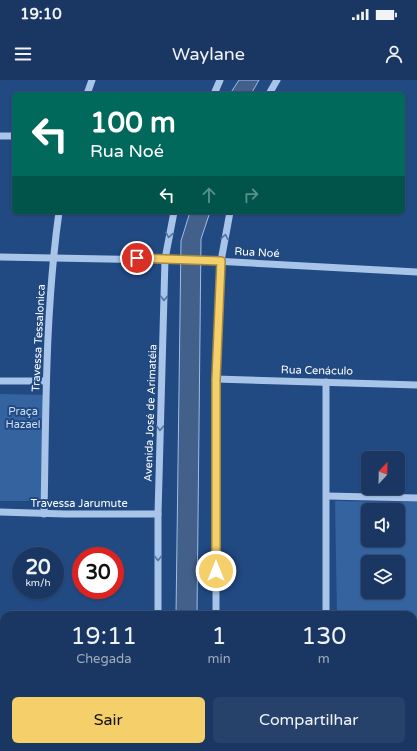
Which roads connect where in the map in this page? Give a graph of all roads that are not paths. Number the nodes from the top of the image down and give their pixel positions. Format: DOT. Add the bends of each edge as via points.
graph roads {
  1 [pos="92,80"];
  2 [pos="220,80"];
  3 [pos="277,80"];
  4 [pos="88,92"];
  5 [pos="215,92"];
  6 [pos="270,92"];
  7 [pos="0,136"];
  8 [pos="12,136"];
  9 [pos="59,214"];
  10 [pos="174,214"];
  11 [pos="230,214"];
  12 [pos="0,257"];
  13 [pos="53,257"];
  14 [pos="168,259"];
  15 [pos="218,261"];
  16 [pos="417,272"];
  17 [pos="216,379"];
  18 [pos="0,381"];
  19 [pos="46,382"];
  20 [pos="326,382"];
  21 [pos="417,384"];
  22 [pos="327,496"];
  23 [pos="417,498"];
  24 [pos="0,512"];
  25 [pos="44,514"];
  26 [pos="158,514"];
  27 [pos="158,611"];
  28 [pos="216,611"];
  29 [pos="326,611"];
  1 -- 4 [label="street"];
  2 -- 5 [label="street"];
  3 -- 6 [label="street"];
  7 -- 8 [label="street"];
  9 -- 13 [label="street, Travessa Tessalonica"];
  10 -- 14 [label="street, Avenida José de Arimatéia, one-way"];
  15 -- 11 [label="street, one-way"];
  12 -- 13 [label="street, Rua Noé"];
  13 -- 14 [label="street, Rua Noé"];
  13 -- 19 [label="street, Travessa Tessalonica"];
  14 -- 15 [label="street, Rua Noé"];
  14 -- 26 [label="street, Avenida José de Arimatéia, one-way"];
  15 -- 16 [label="street, Rua Noé"];
  15 -- 17 [label="street"];
  17 -- 20 [label="street, Rua Cenáculo"];
  17 -- 28 [label="street"];
  18 -- 19 [label="street"];
  19 -- 25 [label="street, Travessa Tessalonica"];
  20 -- 21 [label="street, Rua Cenáculo"];
  20 -- 22 [label="street"];
  22 -- 23 [label="street"];
  22 -- 29 [label="street"];
  24 -- 25 [label="street, Travessa Jarumute"];
  25 -- 26 [label="street, Travessa Jarumute"];
  26 -- 27 [label="street, Avenida José de Arimatéia, one-way"];
}
